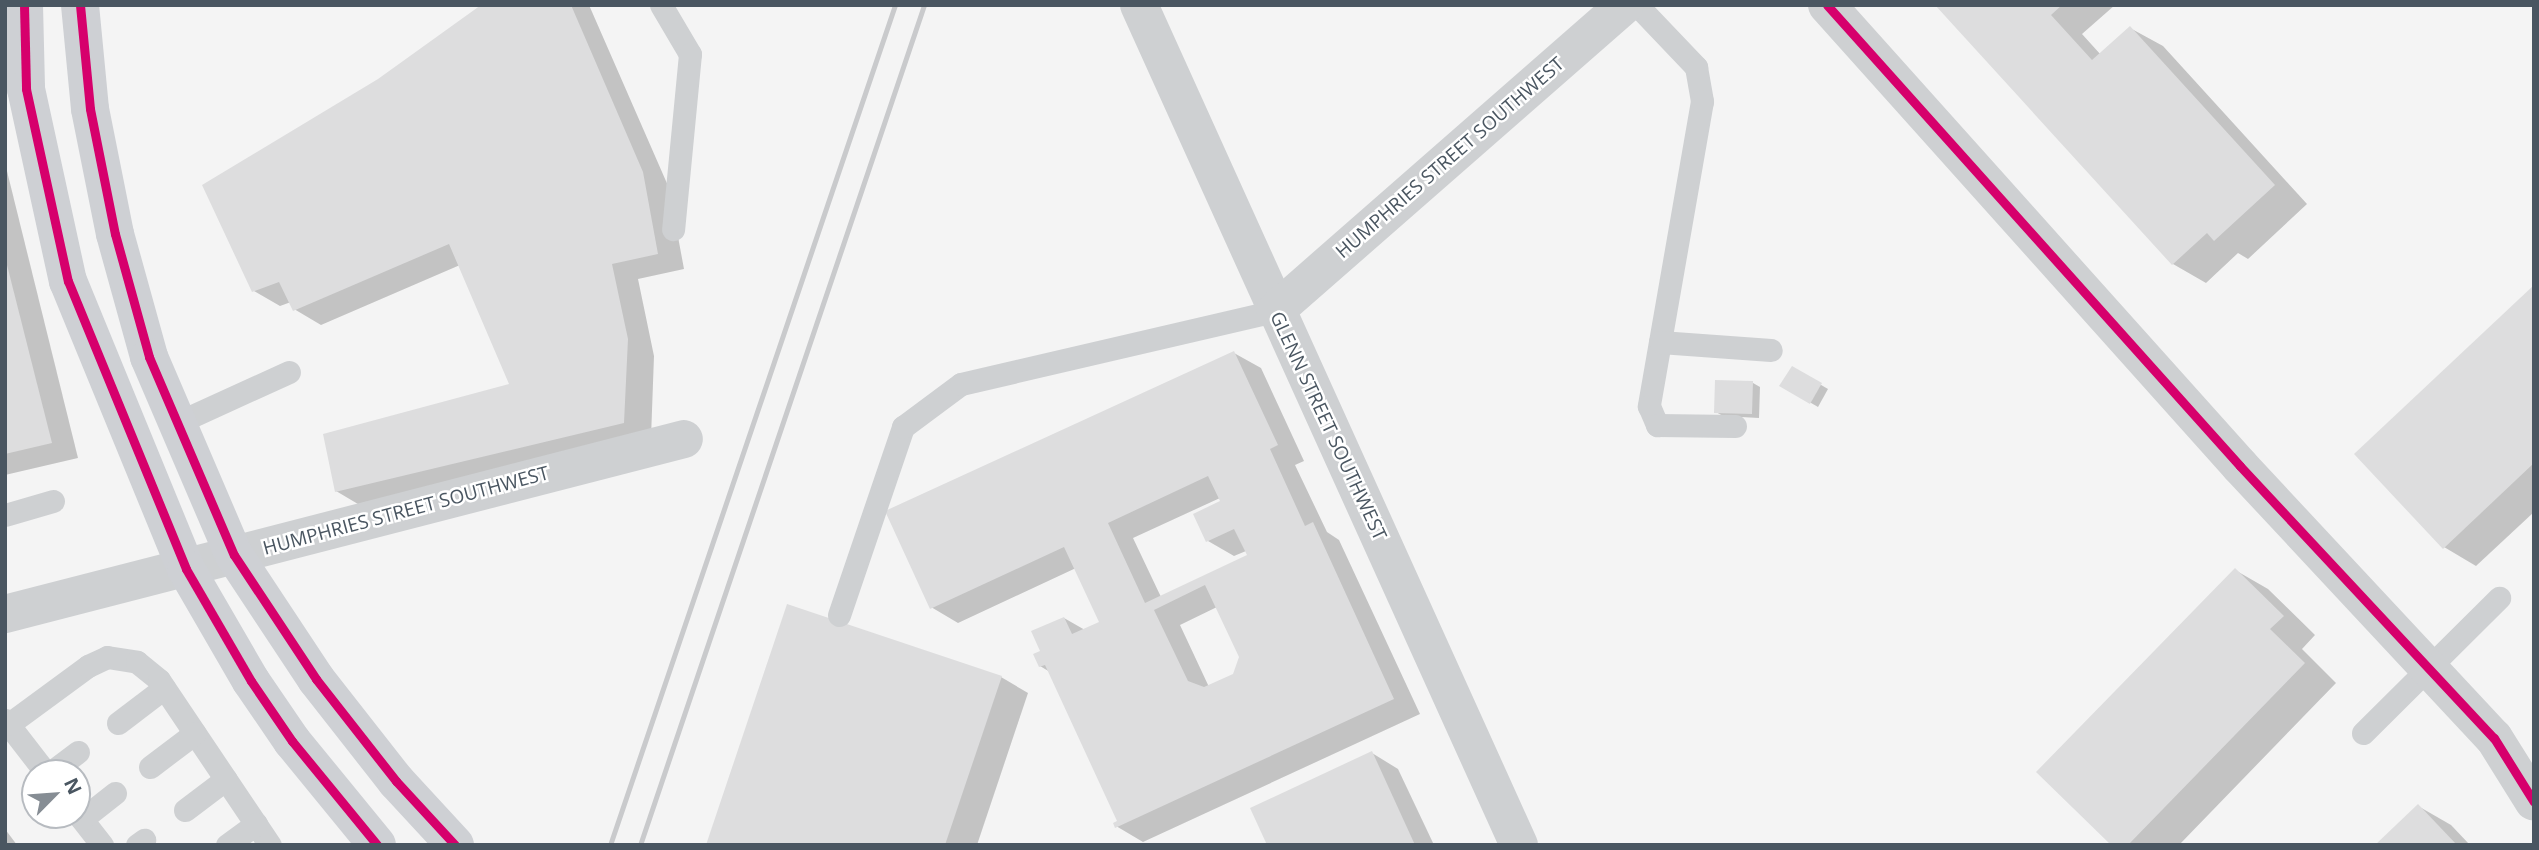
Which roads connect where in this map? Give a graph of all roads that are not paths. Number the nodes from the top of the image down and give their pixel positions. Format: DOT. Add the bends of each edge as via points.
graph roads {
  1 [pos="24,5"];
  2 [pos="80,5"];
  3 [pos="661,5"];
  4 [pos="1139,5"];
  5 [pos="1625,5"];
  6 [pos="1637,5"];
  7 [pos="1827,5"];
  8 [pos="673,229"];
  9 [pos="1275,311"];
  10 [pos="1660,342"];
  11 [pos="1771,350"];
  12 [pos="289,372"];
  13 [pos="177,423"];
  14 [pos="1735,426"];
  15 [pos="684,439"];
  16 [pos="53,501"];
  17 [pos="5,515"];
  18 [pos="234,555"];
  19 [pos="186,569"];
  20 [pos="2499,598"];
  21 [pos="5,614"];
  22 [pos="839,615"];
  23 [pos="2430,670"];
  24 [pos="164,688"];
  25 [pos="7,722"];
  26 [pos="118,723"];
  27 [pos="195,733"];
  28 [pos="2363,733"];
  29 [pos="78,752"];
  30 [pos="37,759"];
  31 [pos="68,759"];
  32 [pos="150,767"];
  33 [pos="226,779"];
  34 [pos="116,793"];
  35 [pos="2534,802"];
  36 [pos="91,809"];
  37 [pos="185,810"];
  38 [pos="256,824"];
  39 [pos="89,829"];
  40 [pos="102,845"];
  41 [pos="227,845"];
  42 [pos="271,845"];
  43 [pos="377,845"];
  44 [pos="456,845"];
  45 [pos="1519,845"];
  1 -- 19 [label="main road" via="26,89 68,281"];
  2 -- 13 [label="main road" via="90,109 115,234 149,357"];
  3 -- 8 [label="lane" via="690,54"];
  4 -- 9 [label="street, GLENN STREET SOUTHWEST"];
  5 -- 9 [label="street, HUMPHRIES STREET SOUTHWEST"];
  6 -- 10 [label="lane" via="1696,67 1702,101"];
  7 -- 23 [label="street" via="2104,316"];
  9 -- 22 [label="lane" via="961,384 904,427"];
  9 -- 45 [label="street, GLENN STREET SOUTHWEST"];
  10 -- 11 [label="lane"];
  10 -- 14 [label="lane" via="1649,406 1657,425"];
  12 -- 13 [label="lane"];
  13 -- 18 [label="main road"];
  15 -- 18 [label="street, HUMPHRIES STREET SOUTHWEST"];
  16 -- 17 [label="lane"];
  18 -- 19 [label="street, HUMPHRIES STREET SOUTHWEST"];
  18 -- 44 [label="main road" via="316,679 396,781"];
  19 -- 21 [label="street, HUMPHRIES STREET SOUTHWEST"];
  19 -- 43 [label="main road" via="292,741"];
  20 -- 23 [label="lane"];
  23 -- 28 [label="lane"];
  23 -- 35 [label="street" via="2494,738"];
  24 -- 25 [label="lane" via="137,662 107,657"];
  24 -- 26 [label="lane"];
  24 -- 27 [label="lane"];
  25 -- 30 [label="lane"];
  27 -- 32 [label="lane"];
  27 -- 33 [label="lane"];
  29 -- 31 [label="lane"];
  33 -- 37 [label="lane"];
  33 -- 38 [label="lane"];
  34 -- 36 [label="lane"];
  38 -- 41 [label="lane"];
  38 -- 42 [label="lane"];
  39 -- 40 [label="lane"];
}
